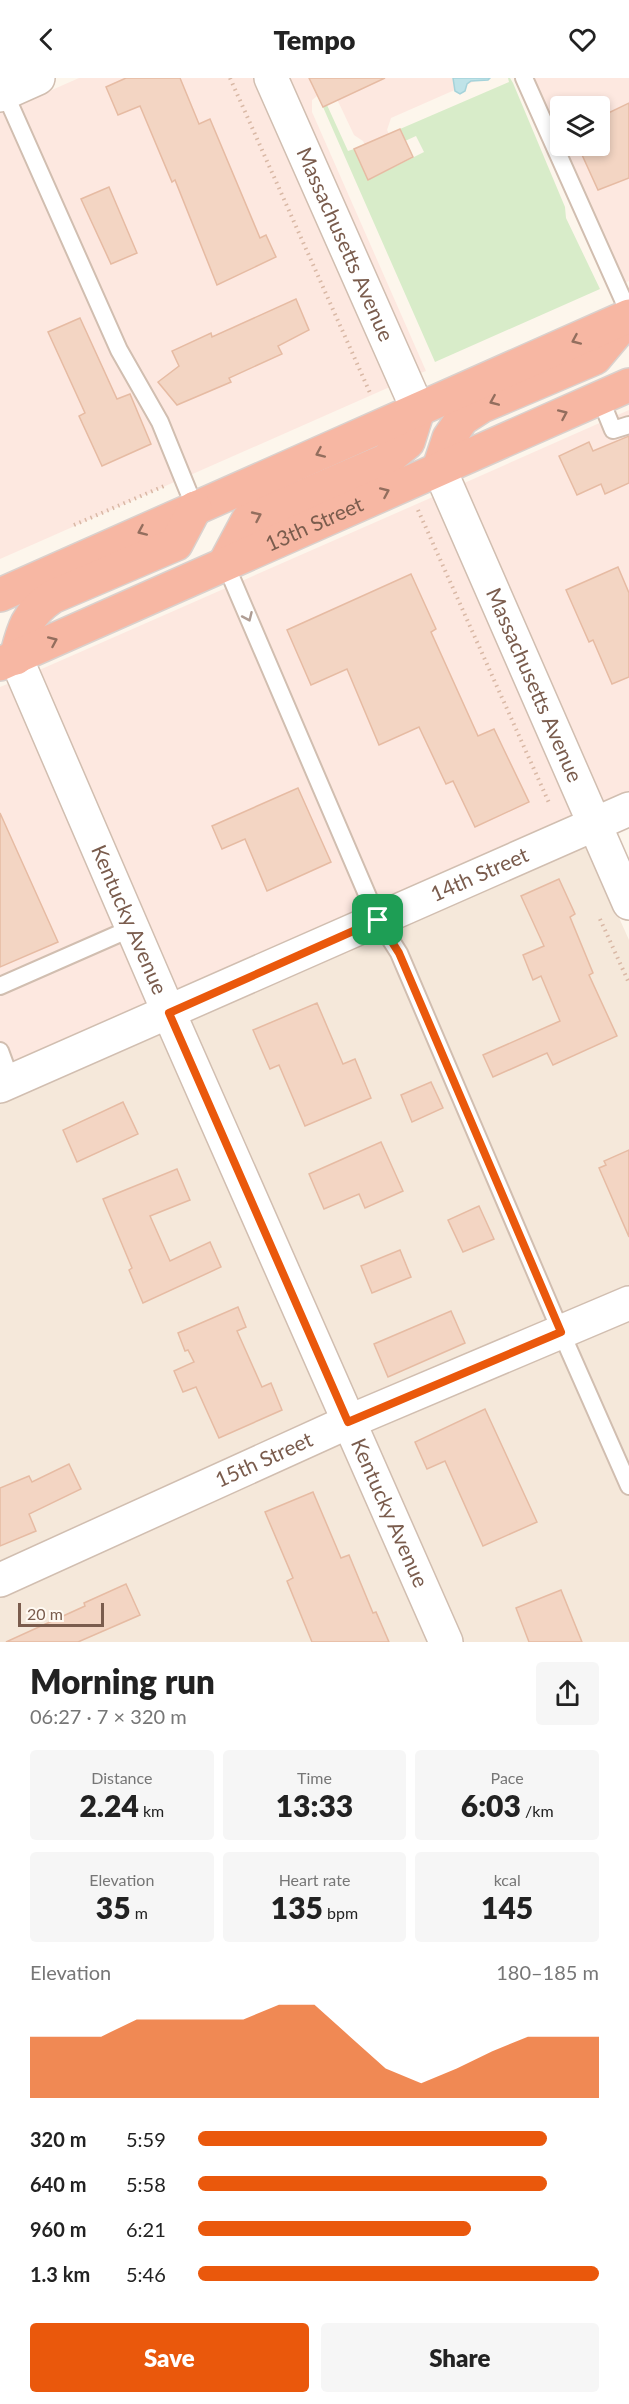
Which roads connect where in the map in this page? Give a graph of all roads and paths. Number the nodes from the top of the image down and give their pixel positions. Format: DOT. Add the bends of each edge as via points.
graph roads {
  1 [pos="38,78"];
  2 [pos="230,78"];
  3 [pos="271,78"];
  4 [pos="524,78"];
  5 [pos="2,89"];
  6 [pos="629,315"];
  7 [pos="614,391"];
  8 [pos="371,395"];
  9 [pos="418,410"];
  10 [pos="629,424"];
  11 [pos="439,468"];
  12 [pos="417,507"];
  13 [pos="195,508"];
  14 [pos="225,563"];
  15 [pos="0,595"];
  16 [pos="8,661"];
  17 [pos="629,809"];
  18 [pos="594,825"];
  19 [pos="564,838"];
  20 [pos="629,903"];
  21 [pos="597,910"];
  22 [pos="378,920"];
  23 [pos="132,928"];
  24 [pos="629,983"];
  25 [pos="0,986"];
  26 [pos="169,1013"];
  27 [pos="4,1073"];
  28 [pos="629,1303"];
  29 [pos="561,1332"];
  30 [pos="348,1422"];
  31 [pos="629,1486"];
  32 [pos="0,1580"];
  33 [pos="446,1642"];
  1 -- 5 [label="street"];
  2 -- 8 [label="path"];
  3 -- 9 [label="street, Massachusetts Avenue"];
  4 -- 6 [label="lane"];
  5 -- 13 [label="lane" via="119,350 160,422"];
  6 -- 9 [label="highway, one-way"];
  6 -- 11 [label="highway, one-way" via="596,358 482,406 462,419 449,438"];
  7 -- 10 [label="lane" via="613,430"];
  11 -- 7 [label="highway, 13th Street, one-way"];
  9 -- 13 [label="highway, one-way"];
  14 -- 9 [label="highway, one-way" via="248,520 385,461 408,442"];
  14 -- 11 [label="highway, 13th Street, one-way"];
  11 -- 18 [label="street, Massachusetts Avenue"];
  12 -- 19 [label="path"];
  13 -- 15 [label="highway, one-way"];
  13 -- 16 [label="highway" via="176,544 52,597 36,608"];
  16 -- 14 [label="highway, 13th Street, one-way"];
  14 -- 22 [label="lane, one-way"];
  16 -- 23 [label="street, Kentucky Avenue"];
  17 -- 18 [label="street, 14th Street"];
  18 -- 19 [label="street, 14th Street"];
  18 -- 20 [label="street, Massachusetts Avenue"];
  19 -- 22 [label="street, 14th Street"];
  21 -- 24 [label="path"];
  22 -- 26 [label="street, 14th Street"];
  22 -- 29 [label="lane" via="399,953"];
  23 -- 25 [label="lane"];
  23 -- 26 [label="street, Kentucky Avenue"];
  26 -- 27 [label="street, 14th Street"];
  26 -- 30 [label="street, Kentucky Avenue"];
  28 -- 29 [label="street, 15th Street"];
  29 -- 30 [label="street, 15th Street"];
  29 -- 31 [label="lane"];
  30 -- 32 [label="street, 15th Street"];
  30 -- 33 [label="street, Kentucky Avenue"];
}
